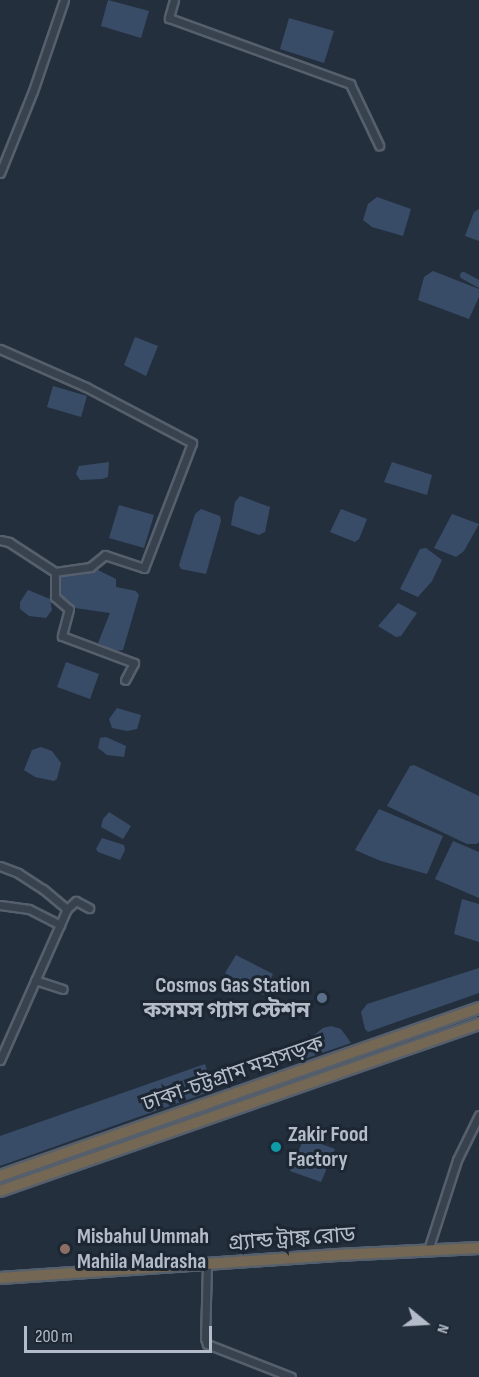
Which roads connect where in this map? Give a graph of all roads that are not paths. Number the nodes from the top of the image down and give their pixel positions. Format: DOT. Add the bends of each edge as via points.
graph roads {
  1 [pos="64,0"];
  2 [pos="174,0"];
  3 [pos="379,145"];
  4 [pos="0,173"];
  5 [pos="0,349"];
  6 [pos="0,540"];
  7 [pos="55,572"];
  8 [pos="125,680"];
  9 [pos="0,866"];
  10 [pos="0,905"];
  11 [pos="89,908"];
  12 [pos="67,909"];
  13 [pos="60,925"];
  14 [pos="35,980"];
  15 [pos="63,989"];
  16 [pos="479,1008"];
  17 [pos="479,1024"];
  18 [pos="0,1060"];
  19 [pos="479,1115"];
  20 [pos="0,1176"];
  21 [pos="0,1191"];
  22 [pos="479,1248"];
  23 [pos="428,1251"];
  24 [pos="207,1264"];
  25 [pos="0,1278"];
  26 [pos="291,1377"];
  1 -- 4 [label="street"];
  2 -- 3 [label="street" via="169,18 350,84"];
  5 -- 7 [label="street" via="86,387 192,443 144,568 105,555 90,567"];
  6 -- 7 [label="street"];
  7 -- 8 [label="street" via="55,597 69,609 62,636 134,663"];
  9 -- 12 [label="street" via="43,889"];
  10 -- 13 [label="street" via="28,909"];
  11 -- 12 [label="street" via="76,901"];
  12 -- 13 [label="street"];
  13 -- 14 [label="street"];
  14 -- 15 [label="street"];
  14 -- 18 [label="street"];
  16 -- 20 [label="highway, ঢাকা-চট্টগ্রাম মহাসড়ক"];
  17 -- 21 [label="highway, ঢাকা-চট্টগ্রাম মহাসড়ক"];
  19 -- 23 [label="street" via="457,1160"];
  22 -- 23 [label="highway, গ্র্যান্ড ট্রাঙ্ক রোড"];
  23 -- 24 [label="highway, গ্র্যান্ড ট্রাঙ্ক রোড"];
  24 -- 25 [label="highway, গ্র্যান্ড ট্রাঙ্ক রোড"];
  24 -- 26 [label="street" via="207,1344"];
}
